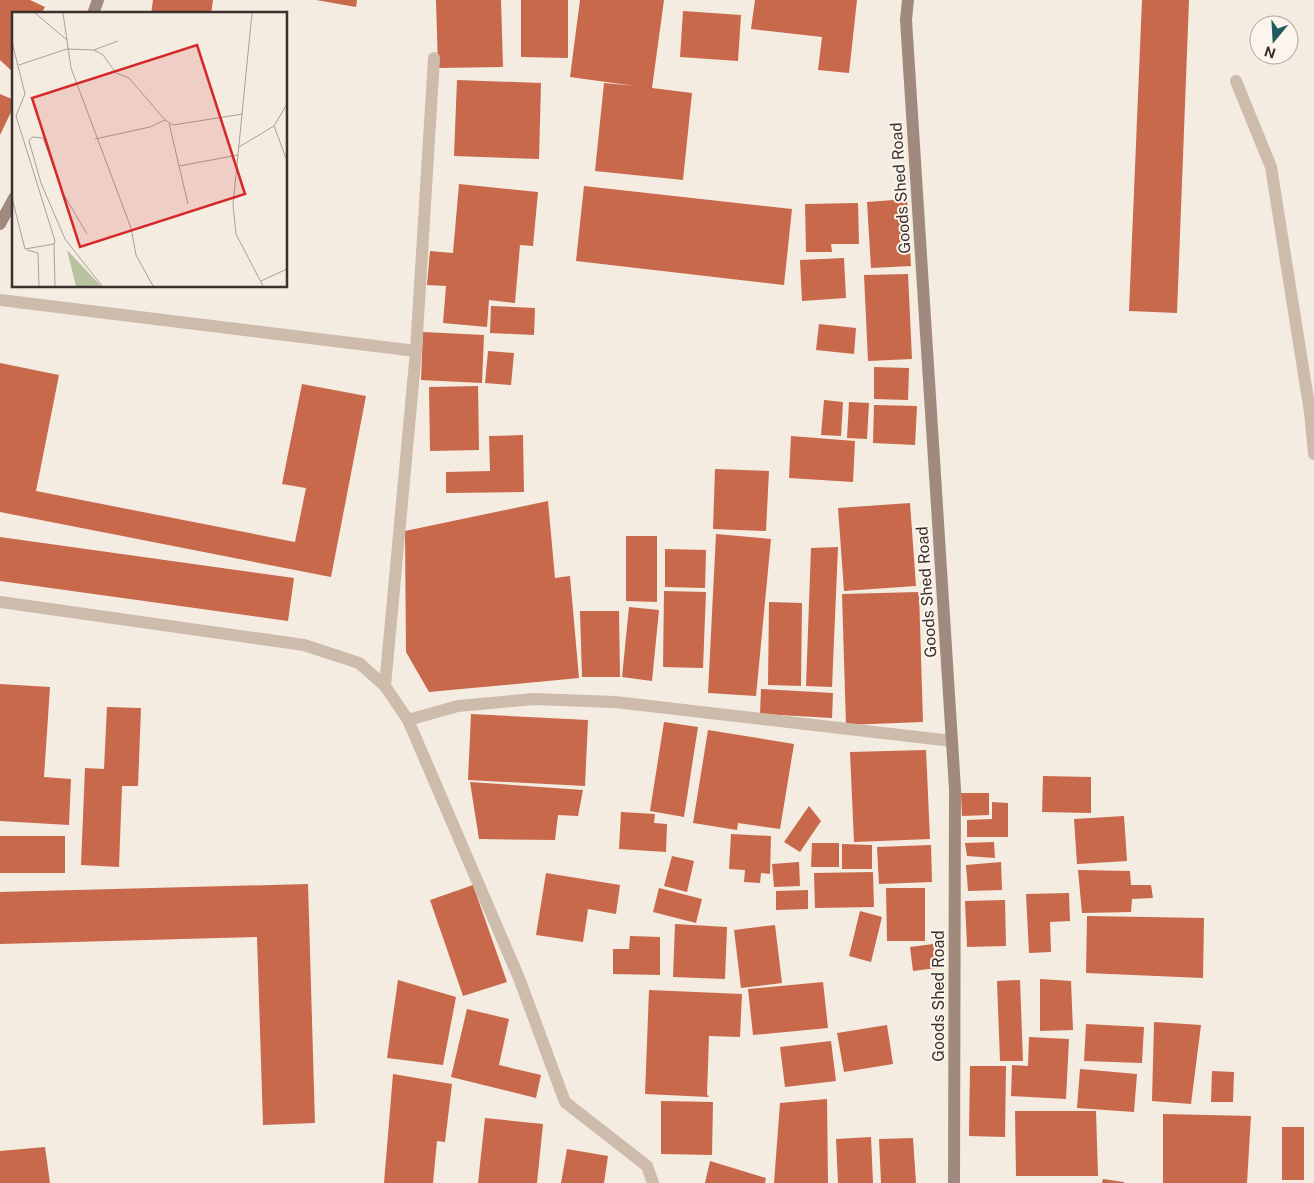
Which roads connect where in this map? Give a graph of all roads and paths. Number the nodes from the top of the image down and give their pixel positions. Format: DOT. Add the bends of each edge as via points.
graph roads {
  1 [pos="98,0"];
  2 [pos="908,0"];
  3 [pos="94,12"];
  4 [pos="434,58"];
  5 [pos="1236,81"];
  6 [pos="12,202"];
  7 [pos="0,224"];
  8 [pos="0,300"];
  9 [pos="416,351"];
  10 [pos="1314,454"];
  11 [pos="0,602"];
  12 [pos="385,686"];
  13 [pos="408,720"];
  14 [pos="952,741"];
  15 [pos="653,1183"];
  16 [pos="954,1183"];
  1 -- 3 [label="street"];
  2 -- 14 [label="street, Goods Shed Road" via="906,20"];
  4 -- 9 [label="street"];
  5 -- 10 [label="street" via="1271,167"];
  6 -- 7 [label="street"];
  8 -- 9 [label="street"];
  9 -- 12 [label="street"];
  11 -- 12 [label="street" via="304,645 359,663"];
  12 -- 13 [label="street"];
  13 -- 14 [label="street" via="458,706 534,699 615,702"];
  13 -- 15 [label="street" via="519,978 565,1102 647,1166"];
  14 -- 16 [label="street, Goods Shed Road" via="955,789"];
}
